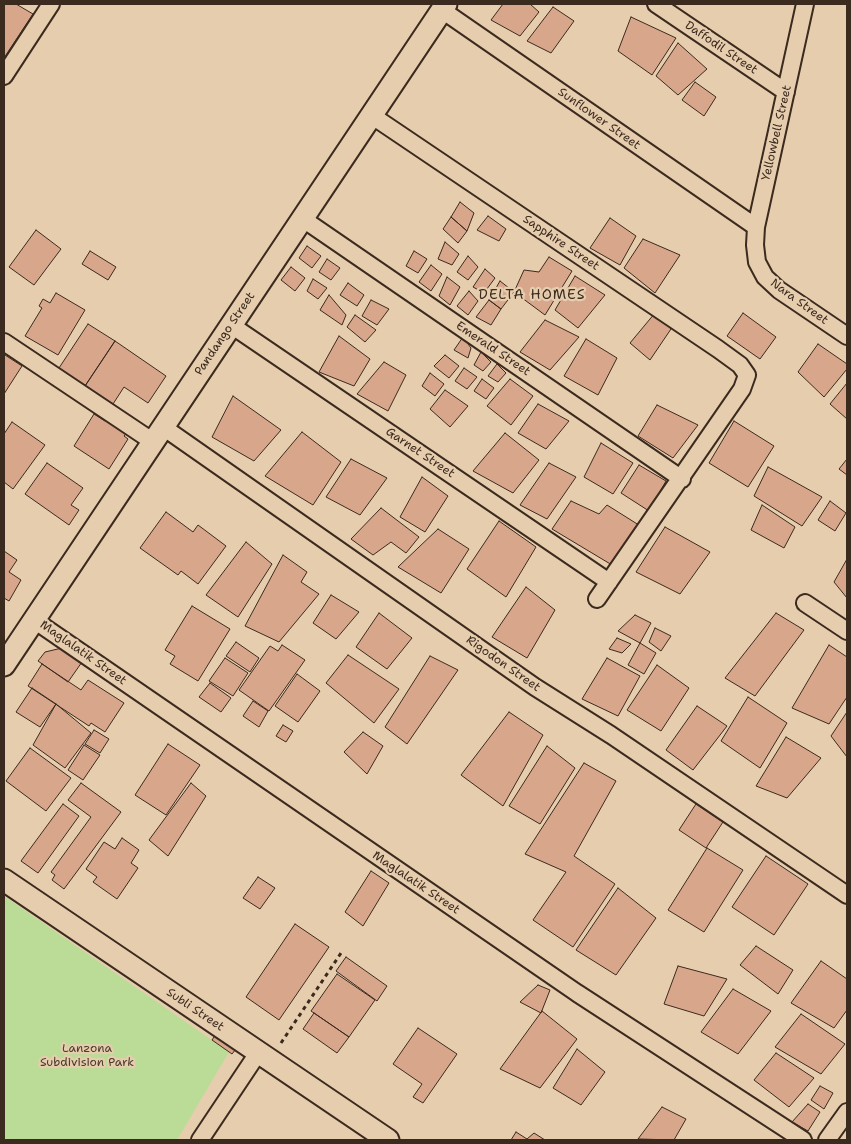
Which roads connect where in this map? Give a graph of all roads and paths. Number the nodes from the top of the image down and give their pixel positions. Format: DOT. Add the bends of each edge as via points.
graph roads {
  1 [pos="656,4"];
  2 [pos="805,4"];
  3 [pos="47,5"];
  4 [pos="444,7"];
  5 [pos="4,76"];
  6 [pos="786,92"];
  7 [pos="371,115"];
  8 [pos="303,219"];
  9 [pos="756,227"];
  10 [pos="757,262"];
  11 [pos="231,325"];
  12 [pos="847,336"];
  13 [pos="4,342"];
  14 [pos="157,434"];
  15 [pos="682,479"];
  16 [pos="609,582"];
  17 [pos="597,599"];
  18 [pos="805,603"];
  19 [pos="34,620"];
  20 [pos="847,631"];
  21 [pos="4,665"];
  22 [pos="4,880"];
  23 [pos="847,896"];
  24 [pos="343,950"];
  25 [pos="264,1057"];
  26 [pos="847,1112"];
  27 [pos="200,1140"];
  28 [pos="388,1140"];
  29 [pos="804,1140"];
  30 [pos="827,1140"];
  1 -- 6 [label="street, Daffodil Street"];
  2 -- 6 [label="street, Yellowbell Street"];
  3 -- 5 [label="street"];
  4 -- 7 [label="street, Pandango Street"];
  4 -- 9 [label="street, Sunflower Street"];
  6 -- 9 [label="street, Yellowbell Street"];
  7 -- 8 [label="street, Pandango Street"];
  7 -- 15 [label="street, Sapphire Street" via="740,365 747,375 742,389"];
  8 -- 11 [label="street, Pandango Street"];
  8 -- 15 [label="street, Emerald Street"];
  9 -- 10 [label="street, Yellowbell Street" via="754,245"];
  10 -- 12 [label="street, Nara Street" via="765,277 779,290"];
  11 -- 14 [label="street, Pandango Street"];
  11 -- 16 [label="street, Garnet Street"];
  13 -- 14 [label="street, Rigodon Street"];
  14 -- 19 [label="street, Pandango Street"];
  14 -- 23 [label="street, Rigodon Street"];
  15 -- 16 [label="street"];
  16 -- 17 [label="street"];
  18 -- 20 [label="street"];
  19 -- 21 [label="street, Pandango Street"];
  19 -- 29 [label="street, Maglalatik Street" via="569,987"];
  22 -- 25 [label="street, Subli Street"];
  24 -- 25 [label="path"];
  25 -- 27 [label="street"];
  25 -- 28 [label="street, Subli Street"];
  26 -- 30 [label="street"];
}
